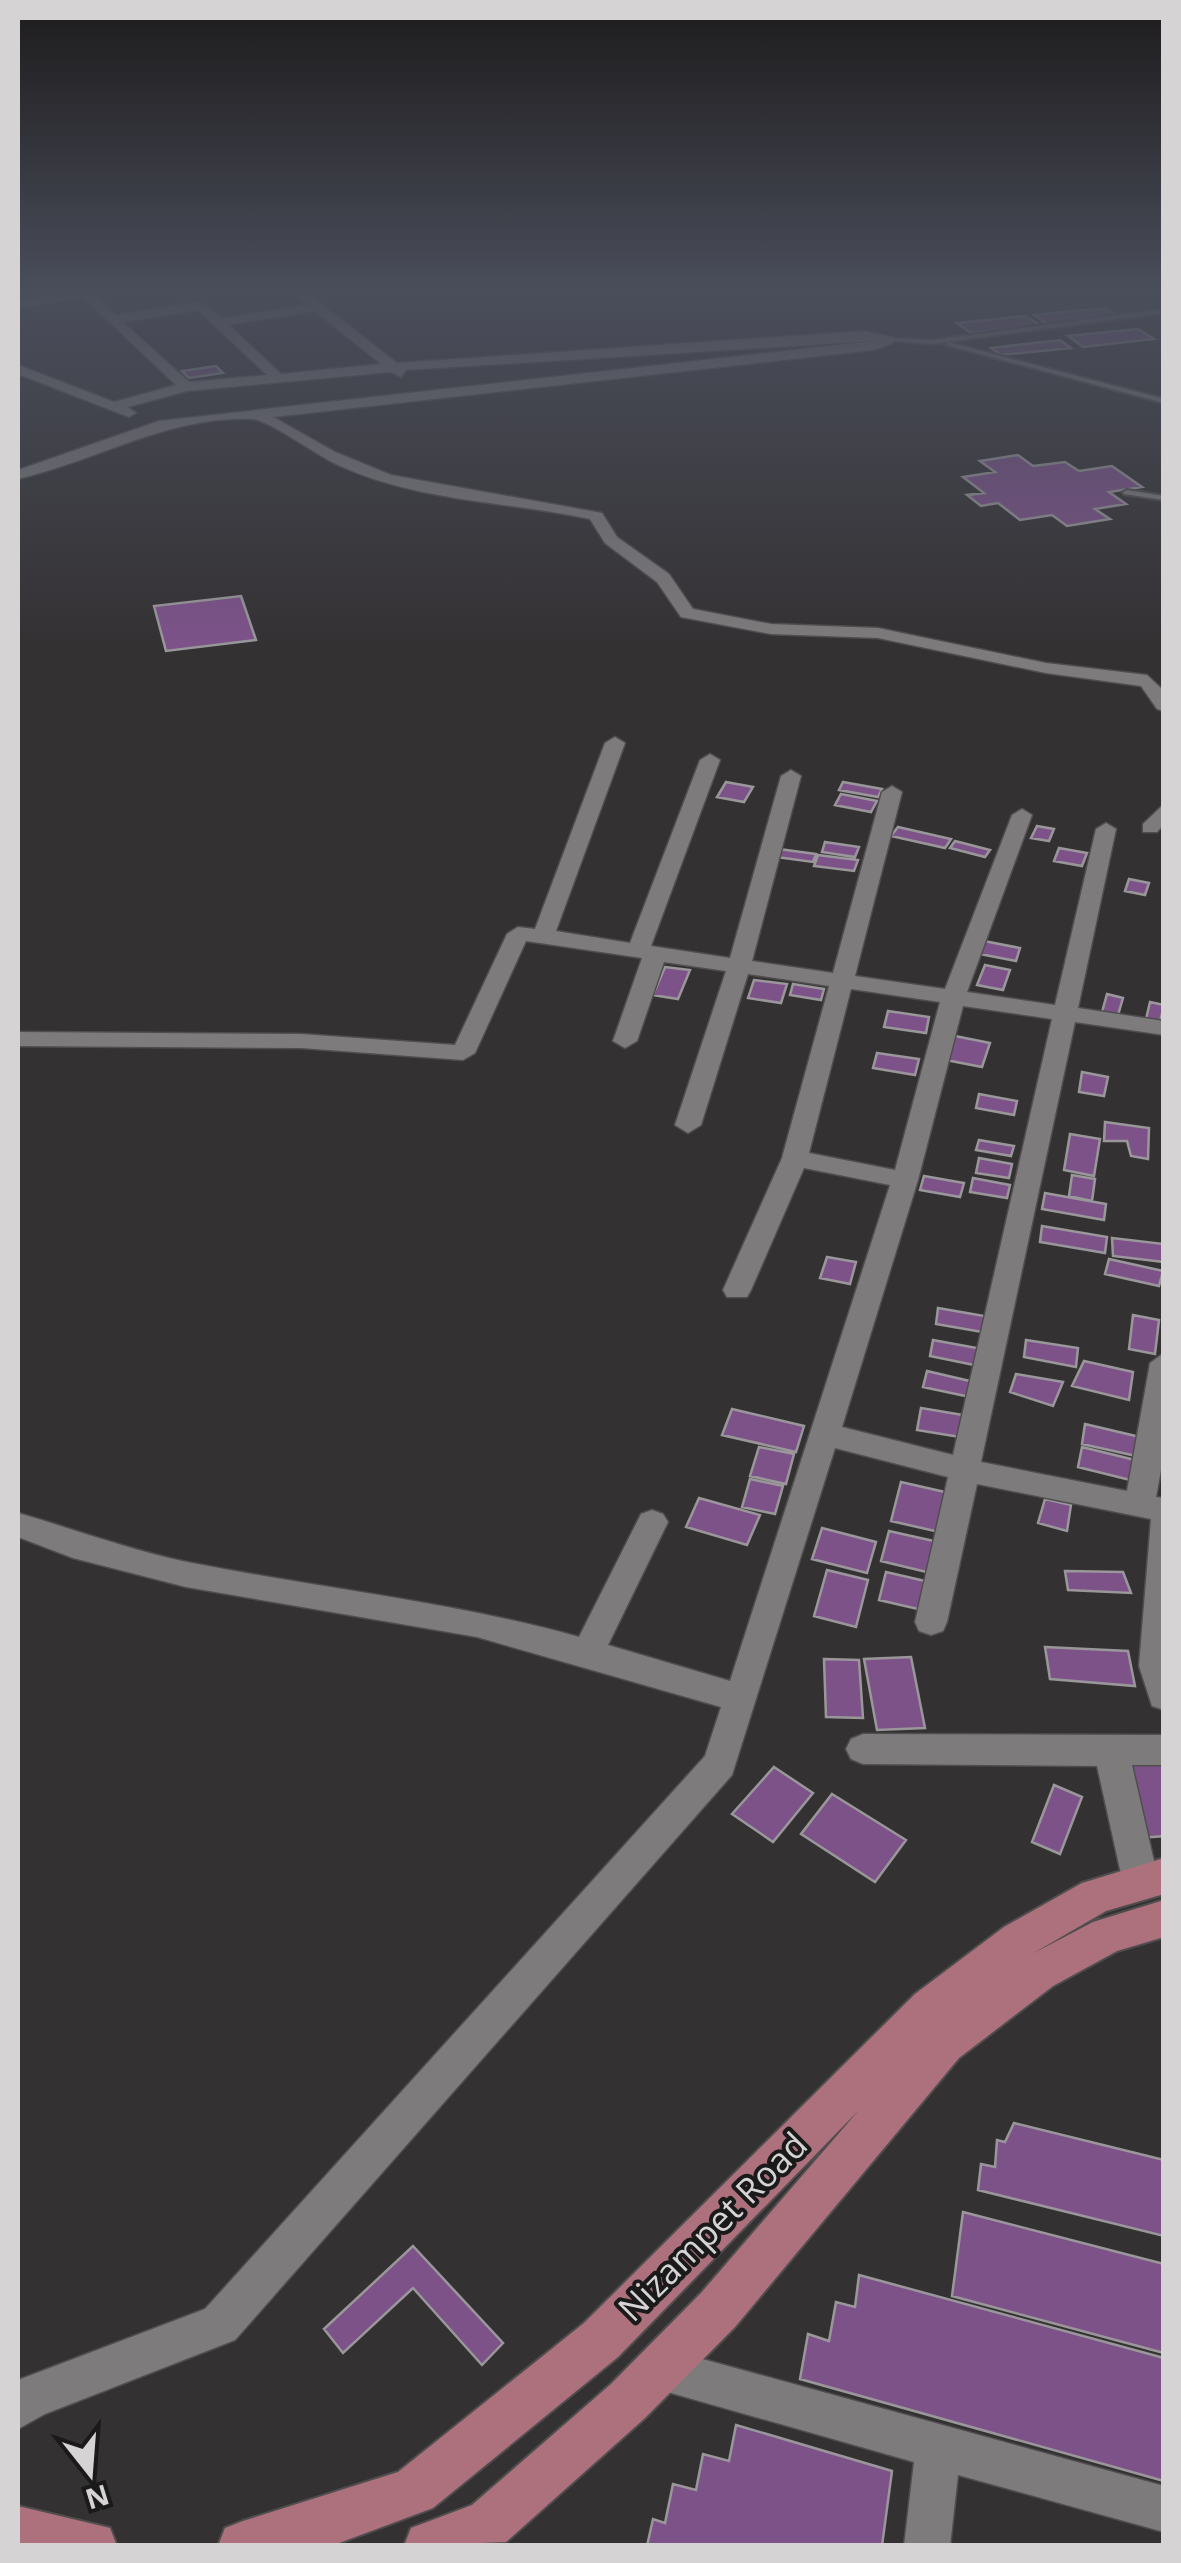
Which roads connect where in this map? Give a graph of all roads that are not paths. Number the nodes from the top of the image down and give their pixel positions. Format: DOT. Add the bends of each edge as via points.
graph roads {
  1 [pos="122,410"];
  2 [pos="307,410"];
  3 [pos="260,415"];
  4 [pos="158,424"];
  5 [pos="18,476"];
  6 [pos="1127,492"];
  7 [pos="1164,498"];
  8 [pos="1155,682"];
  9 [pos="1164,705"];
  10 [pos="614,743"];
  11 [pos="710,760"];
  12 [pos="791,776"];
  13 [pos="892,792"];
  14 [pos="1164,810"];
  15 [pos="1022,815"];
  16 [pos="1150,828"];
  17 [pos="1106,829"];
  18 [pos="542,936"];
  19 [pos="647,952"];
  20 [pos="739,966"];
  21 [pos="842,981"];
  22 [pos="952,998"];
  23 [pos="1065,1014"];
  24 [pos="1164,1028"];
  25 [pos="18,1040"];
  26 [pos="625,1041"];
  27 [pos="688,1125"];
  28 [pos="795,1158"];
  29 [pos="904,1180"];
  30 [pos="738,1290"];
  31 [pos="1164,1364"];
  32 [pos="825,1434"];
  33 [pos="965,1470"];
  34 [pos="1156,1512"];
  35 [pos="652,1522"];
  36 [pos="18,1525"];
  37 [pos="931,1622"];
  38 [pos="587,1655"];
  39 [pos="1164,1696"];
  40 [pos="741,1698"];
  41 [pos="863,1749"];
  42 [pos="1164,1750"];
  43 [pos="1111,1752"];
  44 [pos="1156,1893"];
  45 [pos="659,2369"];
  46 [pos="18,2407"];
  47 [pos="939,2446"];
  48 [pos="1164,2509"];
  49 [pos="18,2530"];
  50 [pos="495,2535"];
  51 [pos="92,2546"];
  52 [pos="243,2546"];
  53 [pos="429,2546"];
  54 [pos="927,2546"];
  1 -- 4 [label="street"];
  2 -- 3 [label="street"];
  3 -- 4 [label="street"];
  3 -- 8 [label="street" via="322,456 406,485 596,516 610,540 663,578 687,612 770,630 878,633 1046,668"];
  4 -- 5 [label="street"];
  6 -- 7 [label="lane"];
  8 -- 9 [label="street"];
  10 -- 18 [label="street"];
  11 -- 19 [label="street"];
  12 -- 20 [label="street"];
  13 -- 21 [label="street"];
  14 -- 16 [label="street"];
  15 -- 22 [label="street"];
  17 -- 23 [label="street"];
  18 -- 19 [label="street"];
  18 -- 25 [label="street" via="518,934 464,1053 301,1041"];
  19 -- 20 [label="street"];
  19 -- 26 [label="street"];
  20 -- 21 [label="street"];
  20 -- 27 [label="street"];
  21 -- 22 [label="street"];
  21 -- 28 [label="street"];
  22 -- 23 [label="street"];
  22 -- 29 [label="street"];
  23 -- 24 [label="street"];
  23 -- 33 [label="street"];
  28 -- 29 [label="street"];
  28 -- 30 [label="street"];
  29 -- 32 [label="street"];
  31 -- 34 [label="street"];
  32 -- 33 [label="street"];
  32 -- 40 [label="street"];
  33 -- 34 [label="street"];
  33 -- 37 [label="street"];
  34 -- 39 [label="street" via="1156,1666"];
  35 -- 38 [label="street"];
  36 -- 38 [label="street" via="61,1543 478,1624"];
  38 -- 40 [label="street"];
  40 -- 46 [label="street" via="720,1764 220,2324"];
  41 -- 43 [label="street"];
  42 -- 43 [label="street"];
  43 -- 44 [label="street"];
  44 -- 45 [label="main road, Nizampet Road" via="1107,1936 1038,1972 944,2044 718,2310"];
  44 -- 52 [label="main road, Nizampet Road" via="1096,1896 1018,1940 930,2008 601,2340 430,2479 366,2510"];
  45 -- 47 [label="street"];
  45 -- 50 [label="main road, Nizampet Road"];
  47 -- 48 [label="street"];
  47 -- 54 [label="street"];
  49 -- 51 [label="main road"];
  50 -- 53 [label="main road, Nizampet Road"];
}
